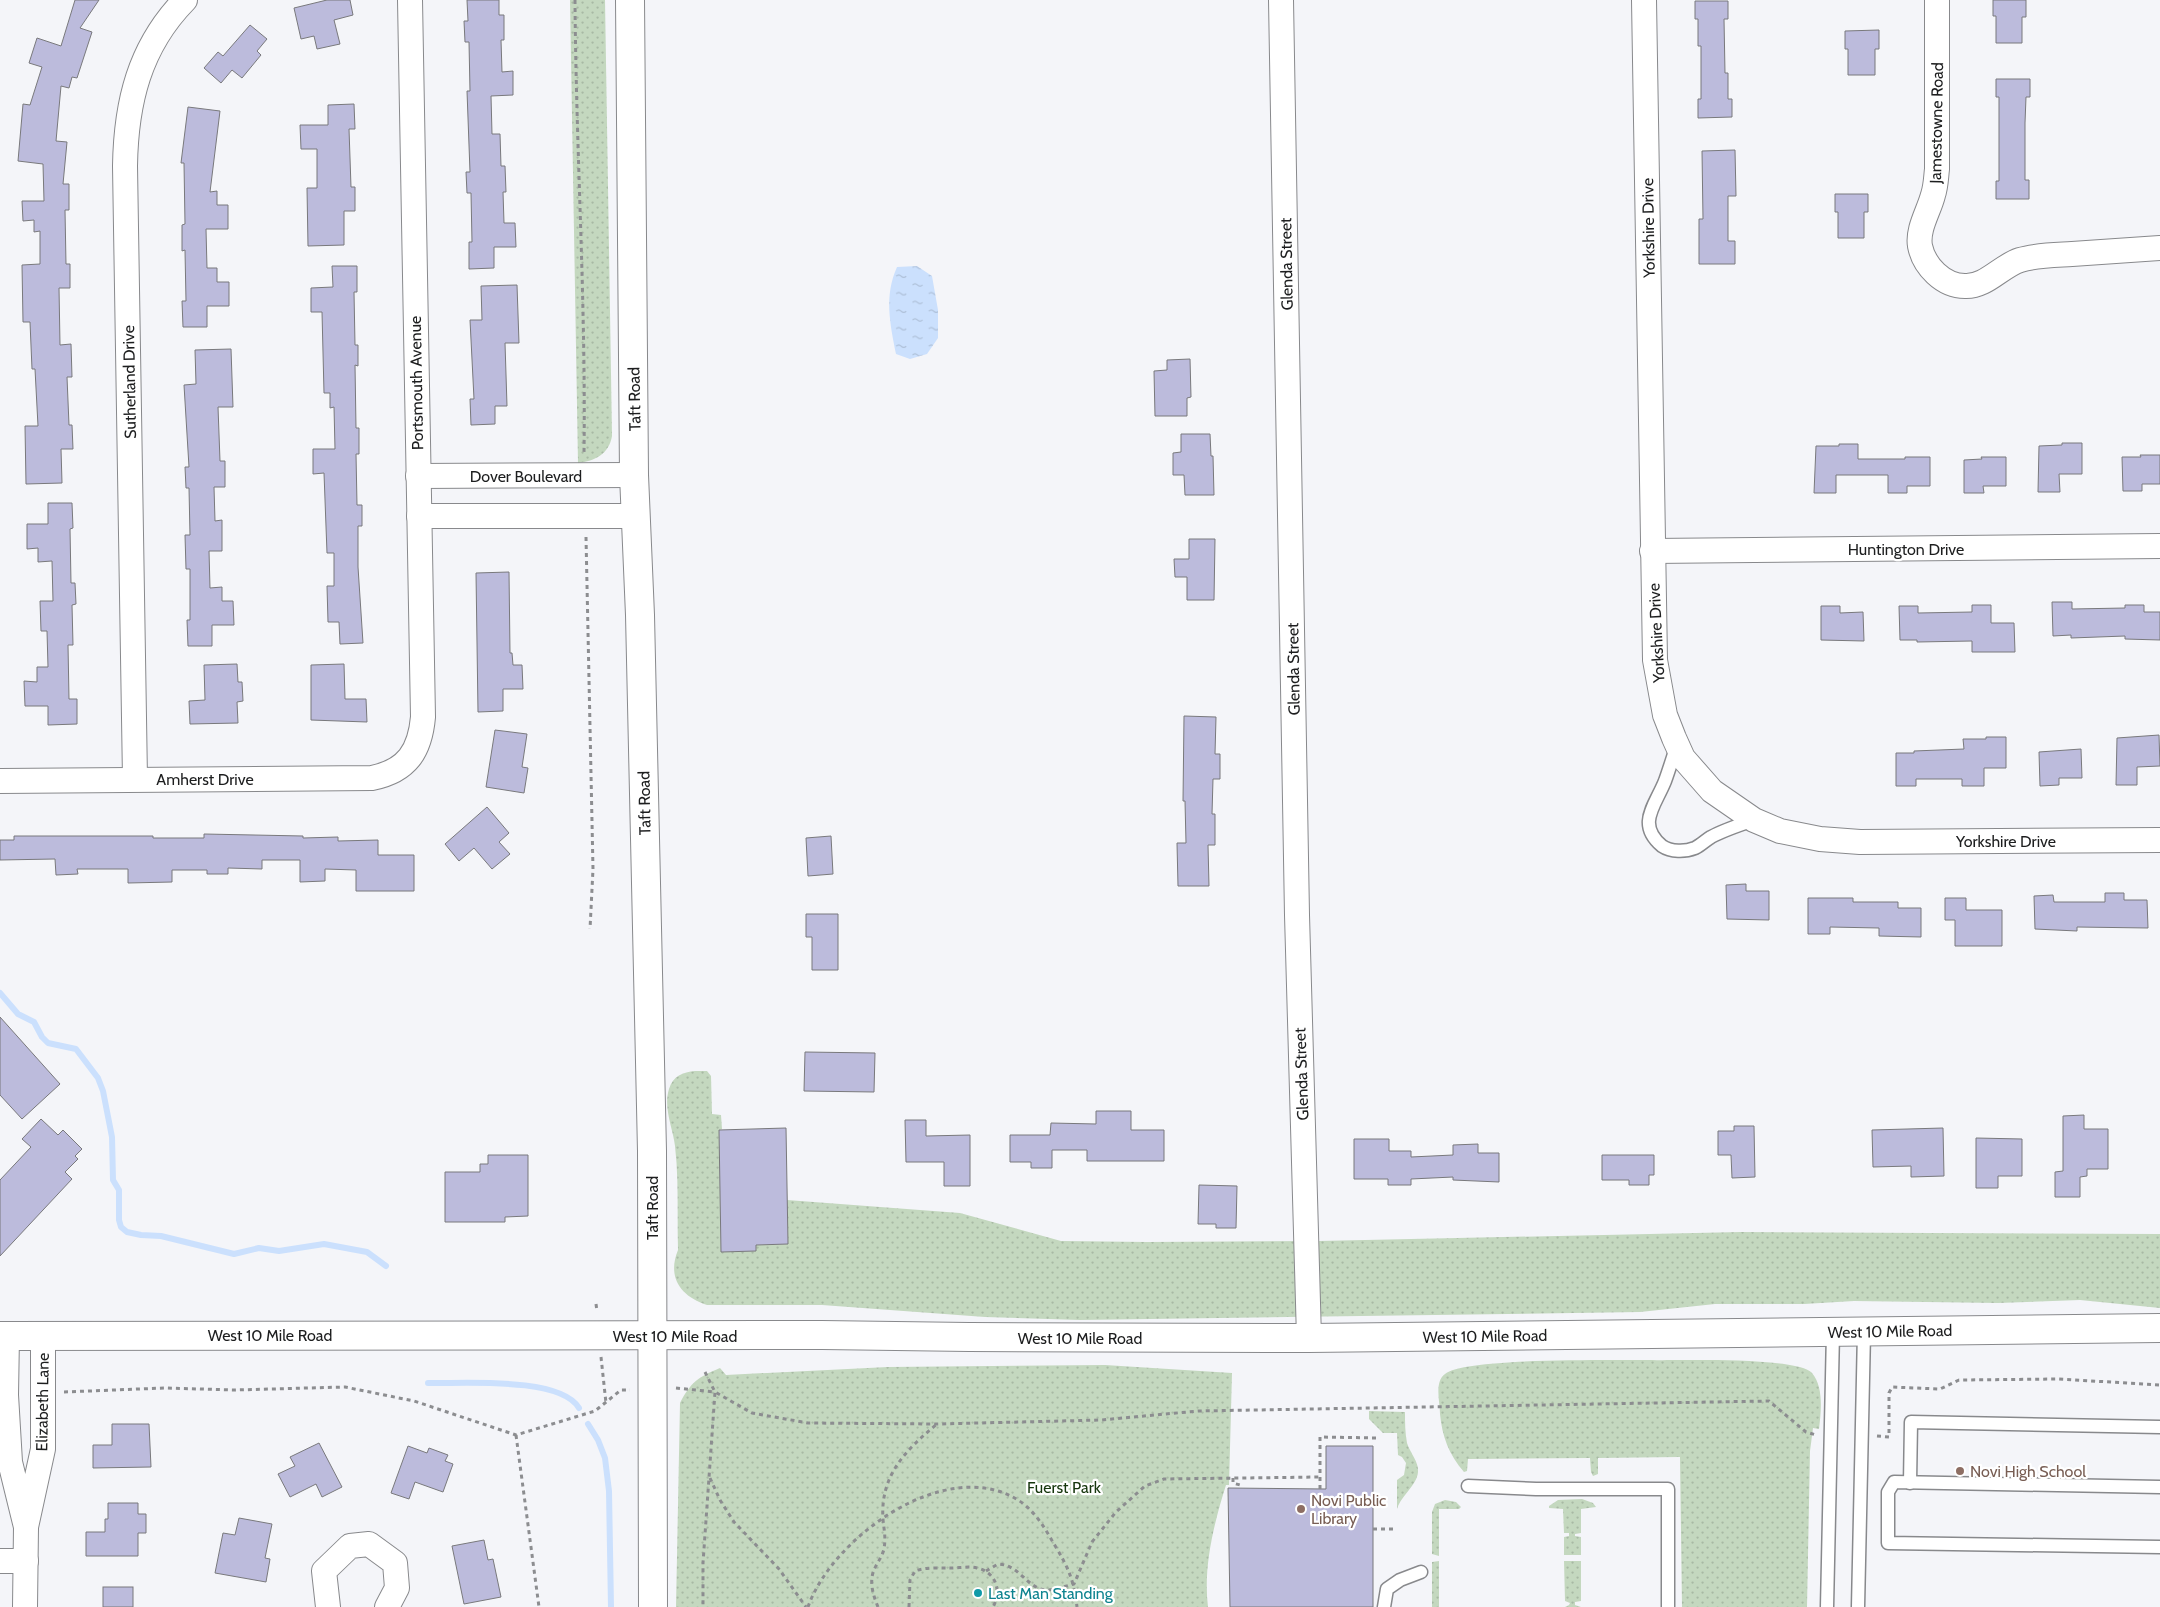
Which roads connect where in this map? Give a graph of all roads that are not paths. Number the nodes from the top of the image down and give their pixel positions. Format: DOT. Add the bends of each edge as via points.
graph roads {
  1 [pos="185,0"];
  2 [pos="410,0"];
  3 [pos="630,0"];
  4 [pos="1281,0"];
  5 [pos="1644,0"];
  6 [pos="1937,0"];
  7 [pos="2160,248"];
  8 [pos="634,475"];
  9 [pos="418,476"];
  10 [pos="419,516"];
  11 [pos="636,516"];
  12 [pos="2160,546"];
  13 [pos="1652,551"];
  14 [pos="1677,745"];
  15 [pos="406,762"];
  16 [pos="136,779"];
  17 [pos="0,780"];
  18 [pos="1754,820"];
  19 [pos="2160,840"];
  20 [pos="2160,1328"];
  21 [pos="1833,1332"];
  22 [pos="1864,1332"];
  23 [pos="43,1335"];
  24 [pos="3,1336"];
  25 [pos="652,1336"];
  26 [pos="1309,1338"];
  27 [pos="2160,1426"];
  28 [pos="1910,1483"];
  29 [pos="1468,1486"];
  30 [pos="2160,1487"];
  31 [pos="26,1527"];
  32 [pos="2160,1547"];
  33 [pos="0,1561"];
  34 [pos="26,1561"];
  35 [pos="1420,1572"];
  36 [pos="26,1607"];
  37 [pos="328,1607"];
  38 [pos="387,1607"];
  39 [pos="653,1607"];
  40 [pos="1384,1607"];
  41 [pos="1668,1607"];
  42 [pos="1827,1607"];
  43 [pos="1858,1607"];
  1 -- 16 [label="street, Sutherland Drive" via="159,33 140,70 129,108 126,144"];
  2 -- 9 [label="street, Portsmouth Avenue"];
  3 -- 8 [label="main road, Taft Road"];
  4 -- 26 [label="street, Glenda Street" via="1297,905"];
  5 -- 13 [label="street, Yorkshire Drive"];
  6 -- 7 [label="street, Jamestowne Road" via="1938,169 1934,192 1921,227 1920,243 1923,257 1933,271 1948,282 1965,286 1982,282 2019,260"];
  8 -- 9 [label="street, Dover Boulevard"];
  8 -- 11 [label="main road, Taft Road"];
  9 -- 10 [label="street, Portsmouth Avenue"];
  10 -- 11 [label="street"];
  10 -- 15 [label="street, Portsmouth Avenue" via="423,717 418,745"];
  11 -- 25 [label="main road, Taft Road" via="652,1151"];
  12 -- 13 [label="street, Huntington Drive"];
  13 -- 14 [label="street, Yorkshire Drive" via="1655,660 1665,715"];
  14 -- 18 [label="street, Yorkshire Drive" via="1683,758 1712,791"];
  14 -- 18 [label="lane" via="1648,820 1650,832 1657,841 1667,850 1694,848"];
  15 -- 16 [label="street, Amherst Drive" via="385,776 372,778"];
  16 -- 17 [label="street, Amherst Drive"];
  18 -- 19 [label="street, Yorkshire Drive" via="1788,833 1860,842"];
  20 -- 22 [label="main road, West 10 Mile Road"];
  21 -- 22 [label="main road, West 10 Mile Road"];
  21 -- 26 [label="main road, West 10 Mile Road"];
  21 -- 42 [label="lane"];
  22 -- 43 [label="lane"];
  23 -- 24 [label="main road, West 10 Mile Road"];
  23 -- 25 [label="main road, West 10 Mile Road"];
  23 -- 31 [label="street, Elizabeth Lane" via="43,1449"];
  24 -- 31 [label="street, Elizabeth Lane" via="10,1462"];
  25 -- 26 [label="main road, West 10 Mile Road"];
  25 -- 39 [label="main road, Taft Road"];
  27 -- 28 [label="lane" via="1911,1422"];
  28 -- 30 [label="lane"];
  28 -- 32 [label="lane" via="1894,1482 1888,1492 1888,1543"];
  29 -- 41 [label="lane" via="1668,1489"];
  31 -- 34 [label="street, Elizabeth Lane"];
  33 -- 34 [label="street"];
  34 -- 36 [label="street, Elizabeth Lane"];
  35 -- 40 [label="lane" via="1387,1589"];
  37 -- 38 [label="street" via="324,1570 350,1546 369,1544 395,1563 397,1588"];
}
